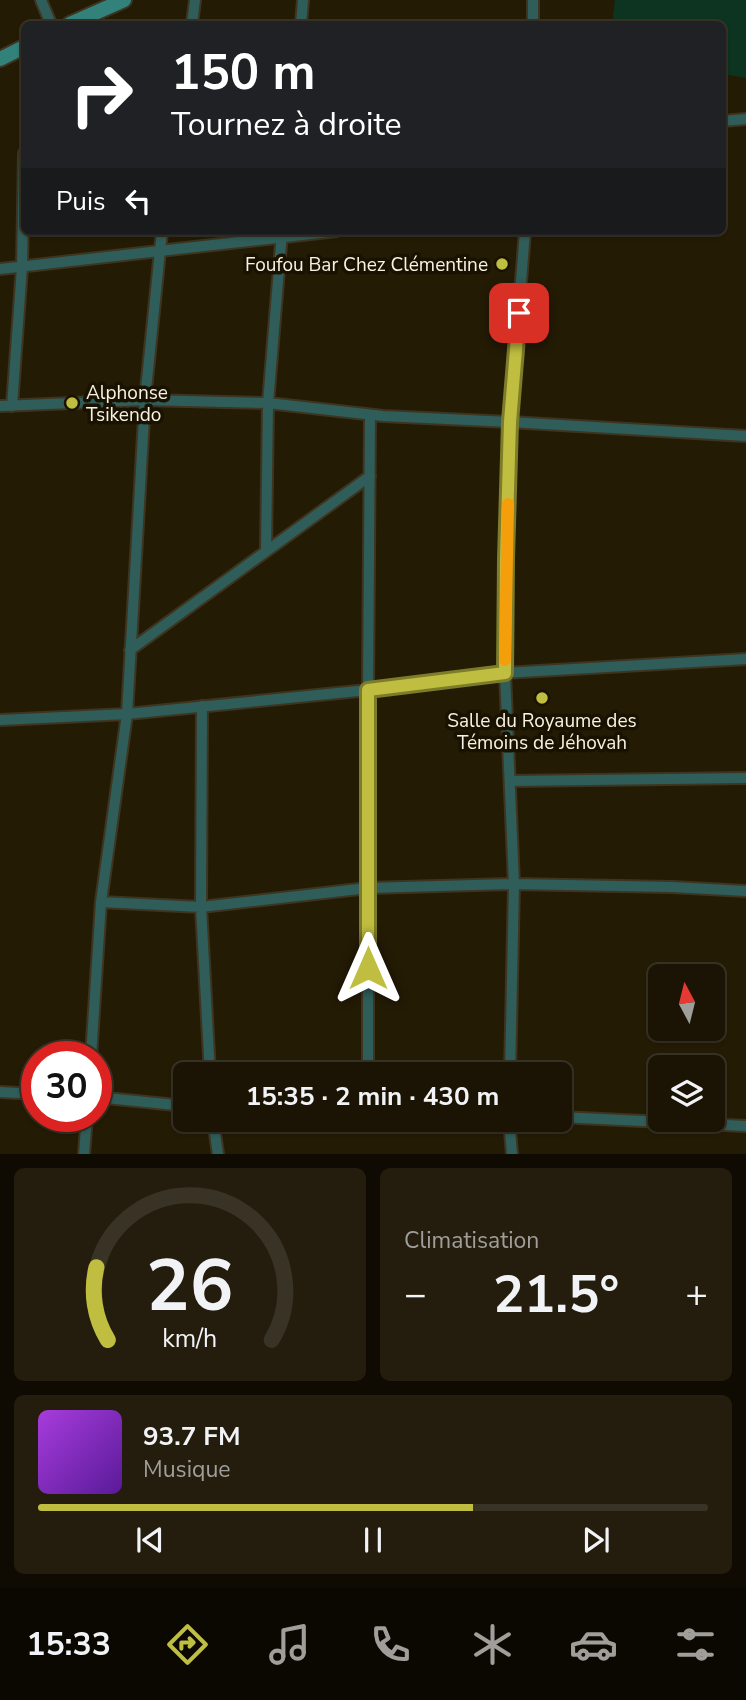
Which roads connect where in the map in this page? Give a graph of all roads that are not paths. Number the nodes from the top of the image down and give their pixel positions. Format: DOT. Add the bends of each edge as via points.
graph roads {
  1 [pos="41,0"];
  2 [pos="124,0"];
  3 [pos="195,0"];
  4 [pos="303,0"];
  5 [pos="533,0"];
  6 [pos="50,21"];
  7 [pos="77,21"];
  8 [pos="192,21"];
  9 [pos="301,21"];
  10 [pos="533,21"];
  11 [pos="21,48"];
  12 [pos="0,59"];
  13 [pos="746,120"];
  14 [pos="726,121"];
  15 [pos="23,235"];
  16 [pos="161,235"];
  17 [pos="275,235"];
  18 [pos="282,235"];
  19 [pos="525,235"];
  20 [pos="159,251"];
  21 [pos="22,267"];
  22 [pos="0,270"];
  23 [pos="145,400"];
  24 [pos="268,403"];
  25 [pos="6,406"];
  26 [pos="370,415"];
  27 [pos="510,422"];
  28 [pos="746,436"];
  29 [pos="370,476"];
  30 [pos="266,551"];
  31 [pos="130,650"];
  32 [pos="746,659"];
  33 [pos="505,673"];
  34 [pos="368,690"];
  35 [pos="202,706"];
  36 [pos="127,713"];
  37 [pos="0,720"];
  38 [pos="746,778"];
  39 [pos="510,781"];
  40 [pos="514,884"];
  41 [pos="368,888"];
  42 [pos="746,891"];
  43 [pos="101,902"];
  44 [pos="201,907"];
  45 [pos="92,1041"];
  46 [pos="209,1062"];
  47 [pos="368,1062"];
  48 [pos="510,1062"];
  49 [pos="0,1092"];
  50 [pos="21,1093"];
  51 [pos="112,1099"];
  52 [pos="173,1105"];
  53 [pos="572,1118"];
  54 [pos="746,1126"];
  55 [pos="86,1132"];
  56 [pos="215,1132"];
  57 [pos="510,1132"];
  58 [pos="84,1154"];
  59 [pos="218,1154"];
  60 [pos="512,1154"];
  1 -- 6 [label="street"];
  2 -- 7 [label="main road"];
  3 -- 8 [label="street"];
  4 -- 9 [label="street"];
  5 -- 10 [label="street"];
  11 -- 12 [label="main road"];
  13 -- 14 [label="street"];
  15 -- 21 [label="street"];
  16 -- 20 [label="street"];
  17 -- 20 [label="street"];
  18 -- 24 [label="street"];
  19 -- 27 [label="street"];
  20 -- 21 [label="street"];
  20 -- 23 [label="street"];
  21 -- 22 [label="street"];
  21 -- 25 [label="street"];
  23 -- 24 [label="street"];
  23 -- 25 [label="street"];
  23 -- 31 [label="street"];
  24 -- 26 [label="street"];
  24 -- 30 [label="street"];
  26 -- 27 [label="street"];
  26 -- 29 [label="street"];
  27 -- 28 [label="street"];
  27 -- 33 [label="street"];
  29 -- 30 [label="street"];
  29 -- 34 [label="street"];
  30 -- 31 [label="street"];
  31 -- 36 [label="street"];
  32 -- 33 [label="street"];
  33 -- 34 [label="street"];
  33 -- 39 [label="street"];
  34 -- 35 [label="street"];
  34 -- 41 [label="street"];
  35 -- 36 [label="street"];
  35 -- 44 [label="street"];
  36 -- 37 [label="street"];
  36 -- 43 [label="street"];
  38 -- 39 [label="street"];
  39 -- 40 [label="street"];
  40 -- 41 [label="street"];
  40 -- 42 [label="street"];
  40 -- 48 [label="street"];
  41 -- 44 [label="street"];
  41 -- 47 [label="street"];
  43 -- 44 [label="street"];
  43 -- 45 [label="street"];
  44 -- 46 [label="street"];
  49 -- 50 [label="street"];
  51 -- 52 [label="street"];
  53 -- 54 [label="street"];
  55 -- 58 [label="street"];
  56 -- 59 [label="street"];
  57 -- 60 [label="street"];
}
